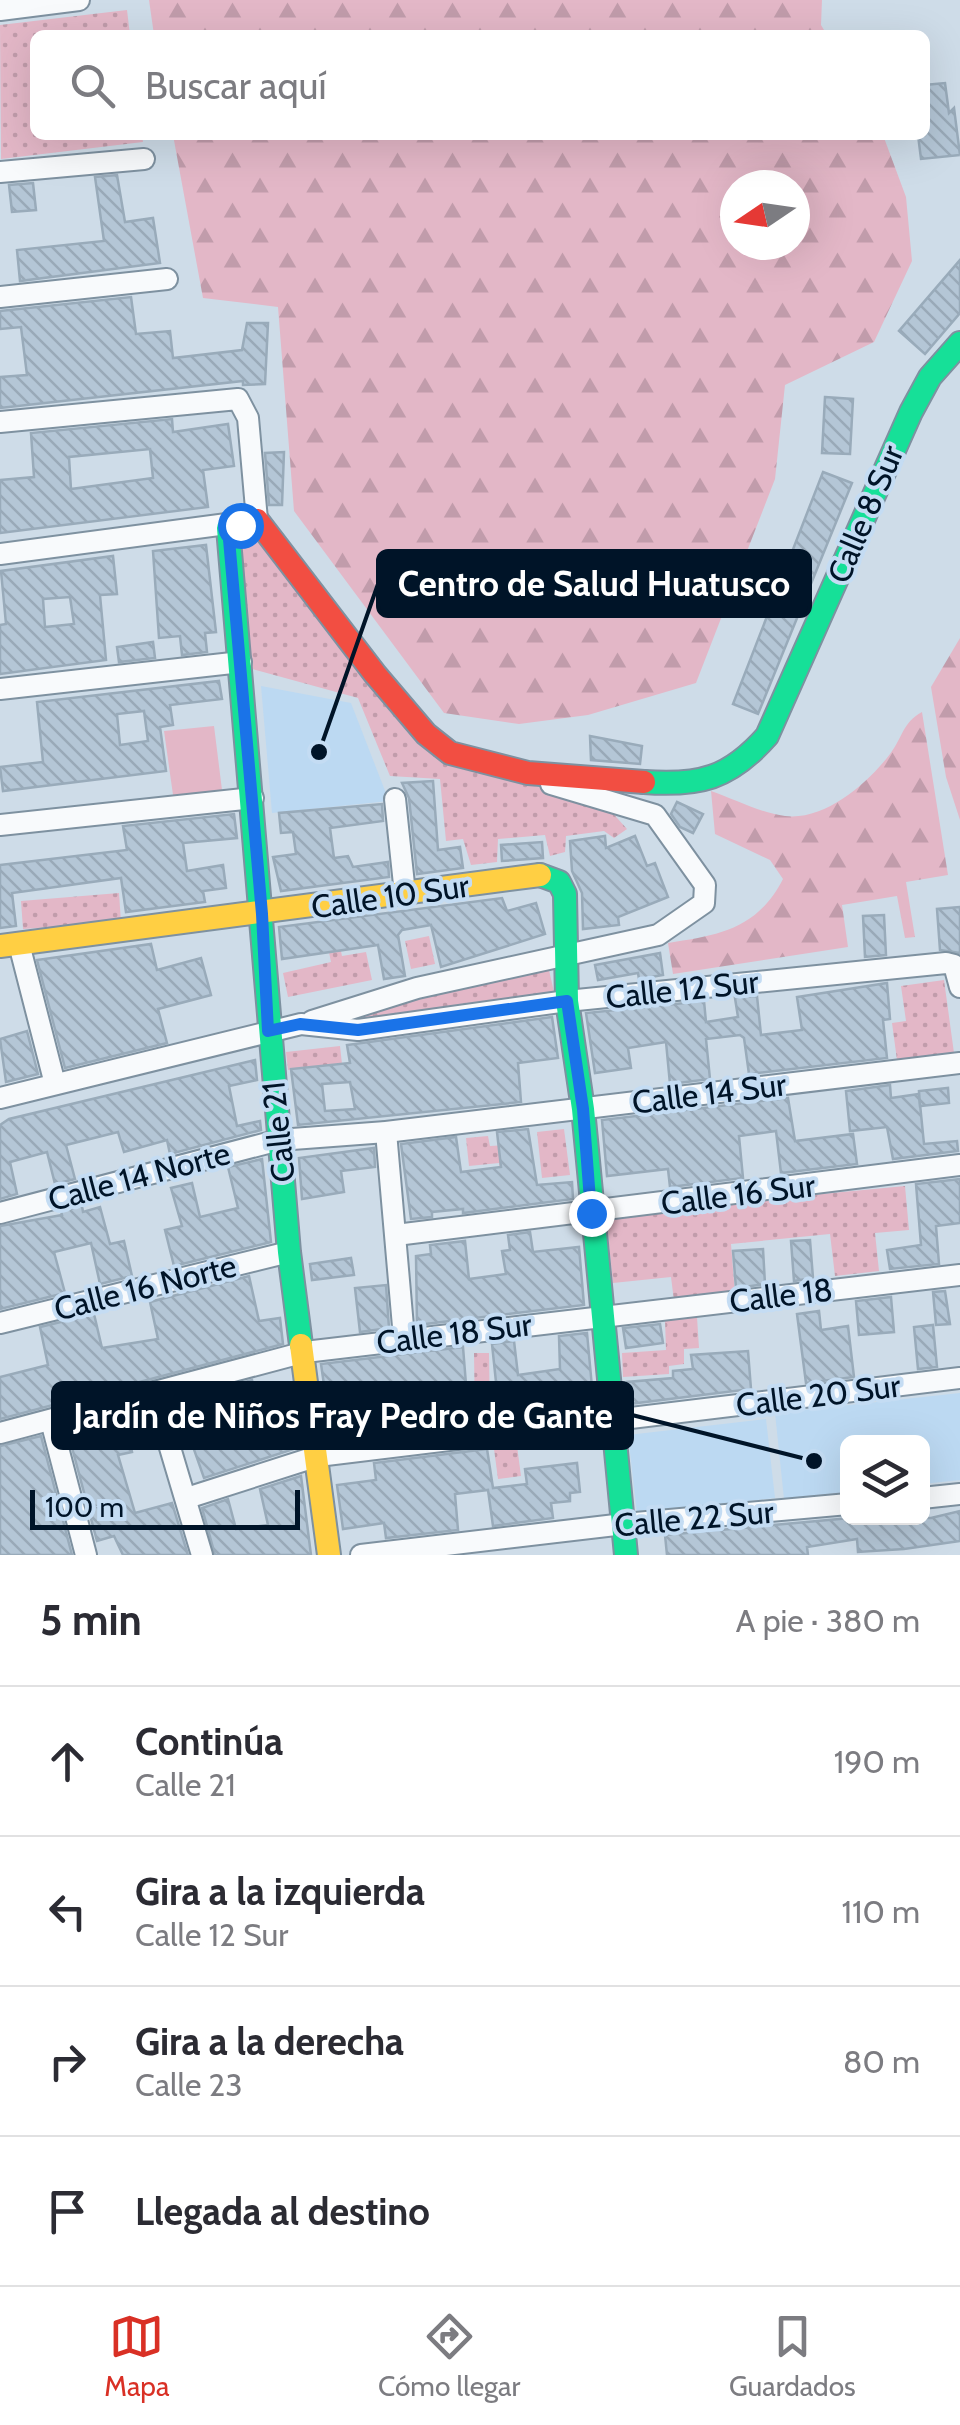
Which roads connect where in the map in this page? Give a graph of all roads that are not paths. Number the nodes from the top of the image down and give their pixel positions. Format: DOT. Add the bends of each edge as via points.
graph roads {
  1 [pos="79,0"];
  2 [pos="0,10"];
  3 [pos="144,159"];
  4 [pos="0,172"];
  5 [pos="167,279"];
  6 [pos="0,297"];
  7 [pos="960,343"];
  8 [pos="0,422"];
  9 [pos="257,520"];
  10 [pos="228,528"];
  11 [pos="0,554"];
  12 [pos="241,662"];
  13 [pos="0,689"];
  14 [pos="528,774"];
  15 [pos="252,798"];
  16 [pos="395,800"];
  17 [pos="0,825"];
  18 [pos="405,894"];
  19 [pos="262,914"];
  20 [pos="9,945"];
  21 [pos="564,957"];
  22 [pos="960,988"];
  23 [pos="567,1001"];
  24 [pos="300,1024"];
  25 [pos="268,1031"];
  26 [pos="960,1063"];
  27 [pos="54,1084"];
  28 [pos="0,1098"];
  29 [pos="583,1109"];
  30 [pos="386,1132"];
  31 [pos="279,1140"];
  32 [pos="960,1165"];
  33 [pos="0,1212"];
  34 [pos="591,1213"];
  35 [pos="396,1234"];
  36 [pos="289,1252"];
  37 [pos="960,1275"];
  38 [pos="602,1316"];
  39 [pos="0,1323"];
  40 [pos="404,1338"];
  41 [pos="305,1352"];
  42 [pos="960,1378"];
  43 [pos="154,1394"];
  44 [pos="611,1419"];
  45 [pos="51,1420"];
  46 [pos="0,1433"];
  47 [pos="318,1456"];
  48 [pos="960,1494"];
  49 [pos="930,1497"];
  50 [pos="188,1498"];
  51 [pos="840,1505"];
  52 [pos="624,1524"];
  53 [pos="86,1555"];
  54 [pos="202,1555"];
  55 [pos="329,1555"];
  56 [pos="361,1555"];
  57 [pos="626,1555"];
  1 -- 2 [label="street"];
  3 -- 4 [label="street"];
  5 -- 6 [label="street"];
  7 -- 14 [label="street, Calle 8 Sur" via="913,398 886,472 754,752 738,766 688,785"];
  8 -- 9 [label="street" via="238,399 248,418"];
  9 -- 10 [label="street"];
  9 -- 14 [label="street, Calle 8 Sur" via="426,734 450,752"];
  10 -- 11 [label="street"];
  10 -- 12 [label="street, Calle 21"];
  12 -- 13 [label="street"];
  12 -- 15 [label="street, Calle 21"];
  14 -- 21 [label="street, Calle 8 Sur" via="655,815 707,893 697,910 658,935"];
  15 -- 17 [label="street"];
  15 -- 19 [label="street, Calle 21"];
  16 -- 18 [label="street"];
  18 -- 19 [label="street, Calle 10 Sur"];
  18 -- 21 [label="street, Calle 10 Sur" via="541,876 563,887"];
  19 -- 20 [label="street, Calle 10 Sur"];
  19 -- 25 [label="street, Calle 21"];
  20 -- 27 [label="street"];
  21 -- 23 [label="street"];
  21 -- 24 [label="street, Calle 8 Sur" via="417,988"];
  22 -- 23 [label="street, Calle 12 Sur" via="954,965"];
  23 -- 24 [label="street, Calle 12 Sur" via="358,1030"];
  23 -- 29 [label="street"];
  24 -- 25 [label="street, Calle 12 Sur"];
  25 -- 27 [label="street, Calle 12 Sur"];
  25 -- 31 [label="street, Calle 21"];
  26 -- 29 [label="street, Calle 14 Sur"];
  27 -- 28 [label="street, Calle 12 Sur"];
  29 -- 30 [label="street, Calle 14 Sur"];
  29 -- 34 [label="street"];
  30 -- 31 [label="street, Calle 14 Sur"];
  30 -- 35 [label="street"];
  31 -- 33 [label="street, Calle 14 Norte"];
  31 -- 36 [label="street, Calle 21"];
  32 -- 34 [label="street, Calle 16 Sur"];
  34 -- 35 [label="street, Calle 16 Sur"];
  34 -- 38 [label="street"];
  35 -- 40 [label="street"];
  36 -- 39 [label="street, Calle 16 Norte"];
  36 -- 41 [label="street, Calle 21"];
  37 -- 38 [label="street, Calle 18"];
  38 -- 40 [label="street, Calle 18 Sur"];
  38 -- 44 [label="street"];
  40 -- 41 [label="street, Calle 18 Sur"];
  41 -- 43 [label="street, Calle 18 Sur"];
  41 -- 47 [label="street, Calle 21"];
  42 -- 44 [label="street, Calle 20 Sur"];
  43 -- 45 [label="street, Calle 18 Sur"];
  43 -- 50 [label="street"];
  44 -- 47 [label="street, Calle 20 Sur"];
  44 -- 52 [label="street"];
  45 -- 46 [label="street, Calle 18 Sur"];
  45 -- 53 [label="street"];
  47 -- 50 [label="street, Calle 20 Sur"];
  47 -- 55 [label="street, Calle 21"];
  48 -- 49 [label="street"];
  50 -- 54 [label="street"];
  51 -- 52 [label="street, Calle 22 Sur"];
  52 -- 56 [label="street, Calle 22 Sur"];
  52 -- 57 [label="street"];
}
